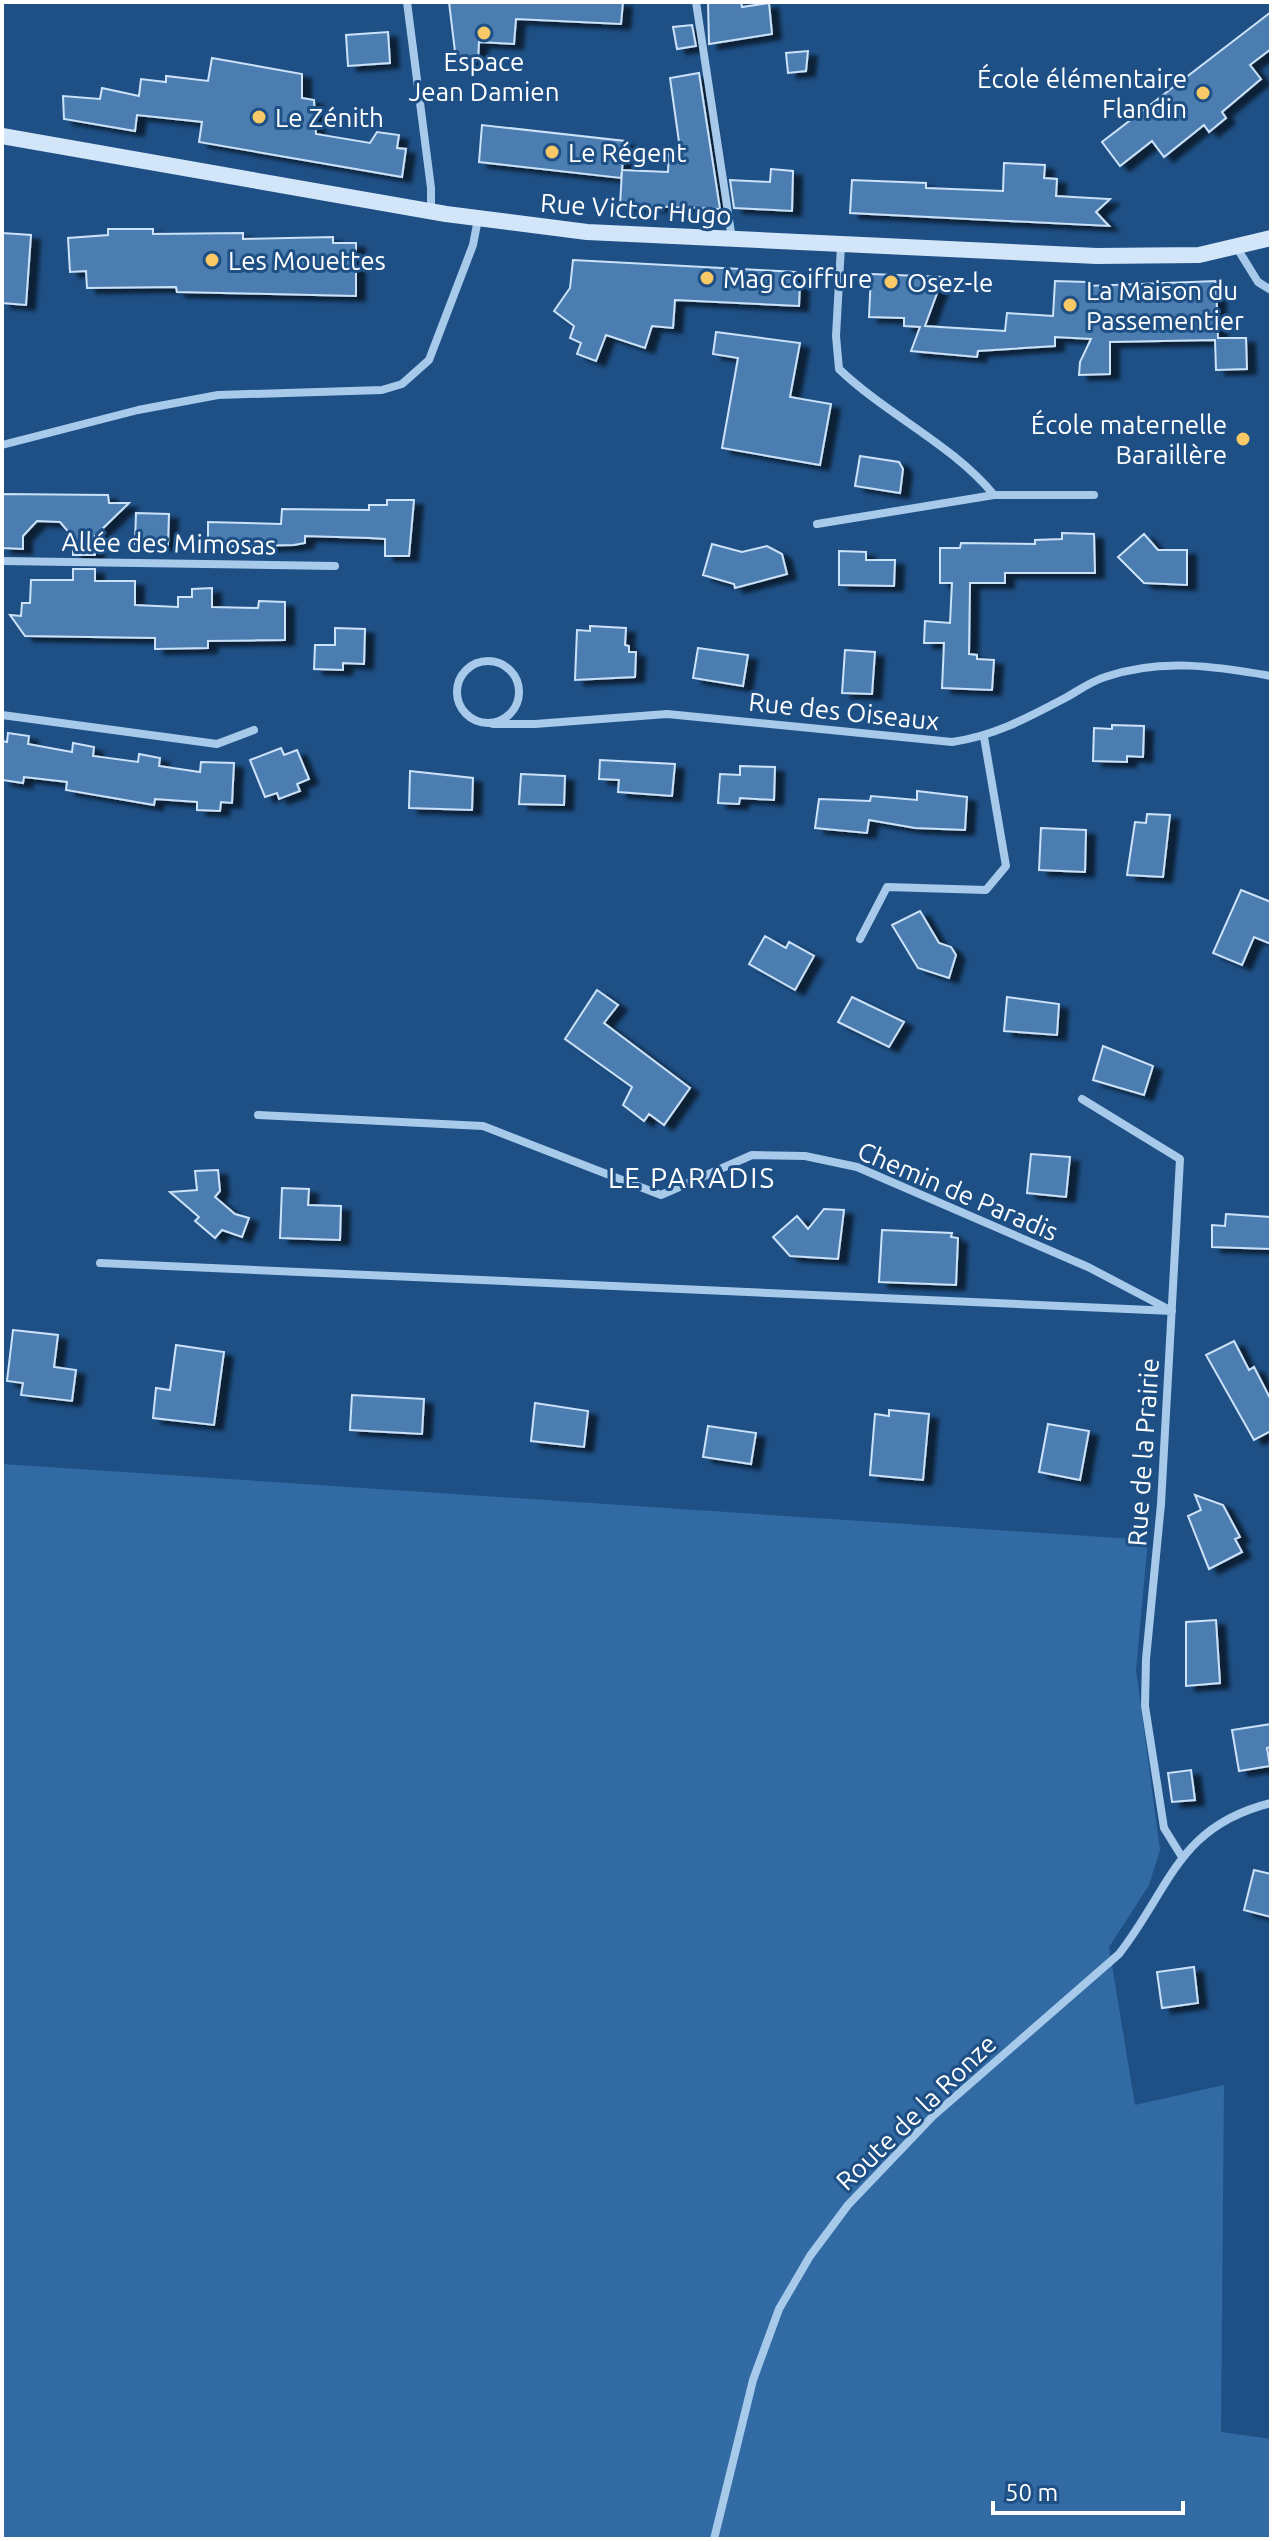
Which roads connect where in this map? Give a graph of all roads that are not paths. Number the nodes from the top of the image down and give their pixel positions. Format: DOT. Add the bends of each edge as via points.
graph roads {
  1 [pos="407,2"];
  2 [pos="696,2"];
  3 [pos="2,136"];
  4 [pos="431,212"];
  5 [pos="478,219"];
  6 [pos="1271,238"];
  7 [pos="732,240"];
  8 [pos="841,246"];
  9 [pos="1237,248"];
  10 [pos="1271,290"];
  11 [pos="2,445"];
  12 [pos="994,495"];
  13 [pos="1094,495"];
  14 [pos="817,524"];
  15 [pos="2,561"];
  16 [pos="335,566"];
  17 [pos="1271,676"];
  18 [pos="2,715"];
  19 [pos="493,724"];
  20 [pos="254,730"];
  21 [pos="984,737"];
  22 [pos="860,939"];
  23 [pos="1082,1099"];
  24 [pos="258,1115"];
  25 [pos="100,1263"];
  26 [pos="1172,1311"];
  27 [pos="1271,1803"];
  28 [pos="1182,1857"];
  29 [pos="714,2539"];
  1 -- 4 [label="street"];
  2 -- 7 [label="street"];
  3 -- 4 [label="main road, Rue Victor Hugo"];
  4 -- 5 [label="main road, Rue Victor Hugo"];
  5 -- 7 [label="main road, Rue Victor Hugo"];
  5 -- 11 [label="street" via="429,360 402,384 382,390 218,395"];
  6 -- 9 [label="main road, Rue Victor Hugo"];
  7 -- 8 [label="main road, Rue Victor Hugo"];
  8 -- 9 [label="main road, Rue Victor Hugo" via="1097,256 1199,255"];
  8 -- 12 [label="street" via="839,369 977,474"];
  9 -- 10 [label="street" via="1258,282"];
  12 -- 13 [label="street"];
  12 -- 14 [label="street"];
  15 -- 16 [label="street, Allée des Mimosas"];
  17 -- 21 [label="street, Rue des Oiseaux" via="1203,664 1104,677"];
  18 -- 20 [label="street" via="217,744"];
  19 -- 19 [label="street" via="517,705 518,685 498,663 478,663 461,675 457,695 465,714"];
  19 -- 21 [label="street, Rue des Oiseaux" via="667,714 905,740"];
  21 -- 22 [label="street" via="1006,866 986,890 887,887"];
  23 -- 26 [label="street, Rue de la Prairie" via="1180,1159"];
  24 -- 26 [label="street, Chemin de Paradis" via="483,1126 661,1195 752,1155 805,1156 857,1167 1088,1267"];
  25 -- 26 [label="street"];
  26 -- 28 [label="street, Rue de la Prairie" via="1145,1706 1164,1828"];
  27 -- 28 [label="street, Route de la Ronze" via="1222,1821"];
  28 -- 29 [label="street, Route de la Ronze" via="1119,1954 933,2116 848,2205 810,2256 779,2309 753,2380"];
}
